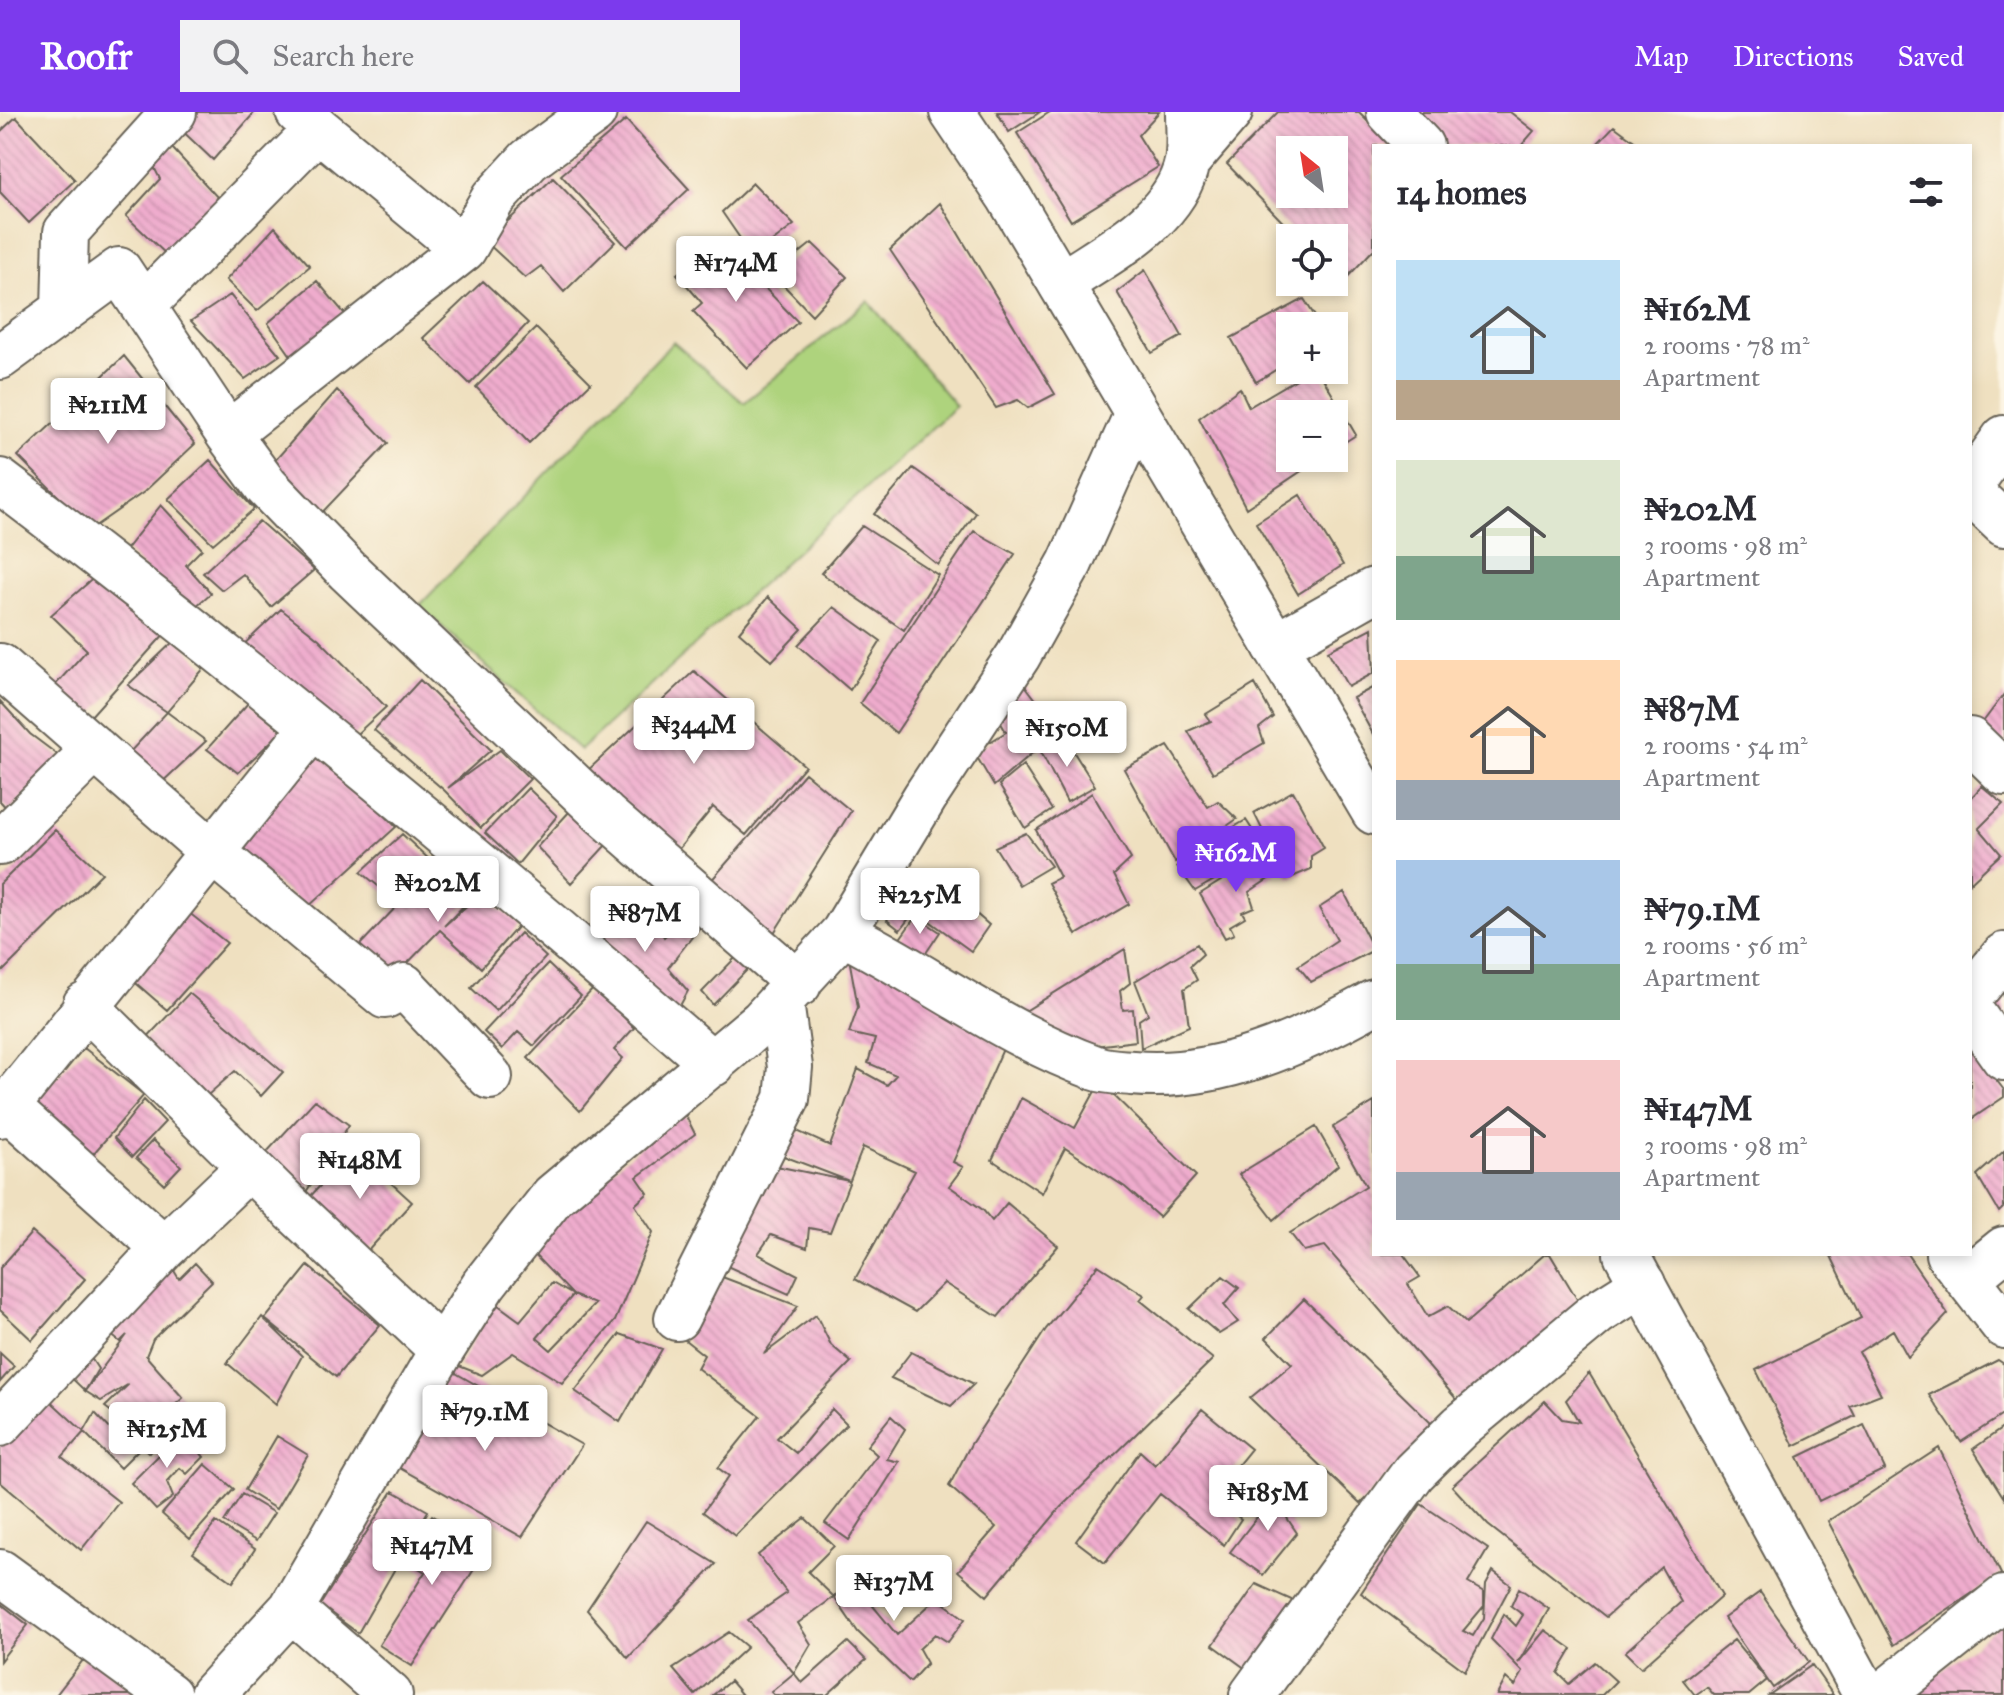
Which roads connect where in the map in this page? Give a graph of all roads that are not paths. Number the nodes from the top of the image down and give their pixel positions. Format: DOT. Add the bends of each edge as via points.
graph roads {
  1 [pos="174,112"];
  2 [pos="594,112"];
  3 [pos="952,112"];
  4 [pos="1188,112"];
  5 [pos="1230,112"];
  6 [pos="1389,112"];
  7 [pos="308,121"];
  8 [pos="1419,144"];
  9 [pos="1187,162"];
  10 [pos="464,249"];
  11 [pos="1061,284"];
  12 [pos="143,306"];
  13 [pos="64,310"];
  14 [pos="0,357"];
  15 [pos="1137,413"];
  16 [pos="228,434"];
  17 [pos="2004,438"];
  18 [pos="0,481"];
  19 [pos="1972,486"];
  20 [pos="1972,491"];
  21 [pos="2004,524"];
  22 [pos="1372,591"];
  23 [pos="1275,646"];
  24 [pos="0,666"];
  25 [pos="312,728"];
  26 [pos="1972,742"];
  27 [pos="95,749"];
  28 [pos="2004,773"];
  29 [pos="1372,809"];
  30 [pos="0,843"];
  31 [pos="211,851"];
  32 [pos="843,933"];
  33 [pos="2004,955"];
  34 [pos="790,993"];
  35 [pos="1972,995"];
  36 [pos="1372,1003"];
  37 [pos="85,1005"];
  38 [pos="1972,1013"];
  39 [pos="2004,1058"];
  40 [pos="713,1064"];
  41 [pos="490,1077"];
  42 [pos="4,1111"];
  43 [pos="249,1167"];
  44 [pos="164,1248"];
  45 [pos="2004,1249"];
  46 [pos="1957,1267"];
  47 [pos="1634,1269"];
  48 [pos="677,1318"];
  49 [pos="2004,1326"];
  50 [pos="442,1350"];
  51 [pos="0,1424"];
  52 [pos="0,1572"];
  53 [pos="2004,1598"];
  54 [pos="291,1609"];
  55 [pos="169,1695"];
  56 [pos="212,1695"];
  57 [pos="390,1695"];
  58 [pos="1252,1695"];
  59 [pos="1866,1695"];
  60 [pos="1882,1695"];
  1 -- 13 [label="street" via="66,232"];
  2 -- 10 [label="street" via="529,160 493,199"];
  3 -- 11 [label="street"];
  4 -- 9 [label="street"];
  5 -- 9 [label="street"];
  6 -- 8 [label="street"];
  7 -- 10 [label="street"];
  7 -- 12 [label="street"];
  9 -- 11 [label="street" via="1172,199 1153,218"];
  10 -- 16 [label="street"];
  11 -- 15 [label="street"];
  12 -- 13 [label="street" via="119,270"];
  12 -- 16 [label="street"];
  13 -- 14 [label="street"];
  15 -- 23 [label="street"];
  15 -- 32 [label="street" via="1070,563 1018,656"];
  16 -- 34 [label="street" via="266,486 347,570"];
  17 -- 19 [label="street"];
  18 -- 25 [label="street" via="177,615"];
  20 -- 21 [label="street"];
  22 -- 23 [label="street"];
  23 -- 29 [label="street"];
  24 -- 27 [label="street"];
  25 -- 31 [label="street"];
  25 -- 40 [label="street"];
  26 -- 28 [label="street"];
  27 -- 30 [label="street"];
  27 -- 31 [label="street"];
  31 -- 37 [label="street"];
  31 -- 41 [label="street" via="385,996 404,986"];
  32 -- 34 [label="street"];
  32 -- 36 [label="street" via="1019,1033 1099,1069 1171,1076 1242,1061"];
  33 -- 35 [label="street"];
  34 -- 40 [label="street"];
  34 -- 48 [label="street" via="787,1099"];
  37 -- 42 [label="street"];
  37 -- 43 [label="street"];
  38 -- 39 [label="street"];
  40 -- 50 [label="street" via="553,1196 484,1284"];
  42 -- 44 [label="street"];
  43 -- 44 [label="street"];
  43 -- 50 [label="street"];
  44 -- 51 [label="street"];
  45 -- 46 [label="street"];
  46 -- 49 [label="street"];
  47 -- 58 [label="street" via="1597,1313 1414,1472"];
  47 -- 59 [label="street"];
  50 -- 54 [label="street"];
  52 -- 55 [label="street"];
  53 -- 60 [label="street"];
  54 -- 56 [label="street"];
  54 -- 57 [label="street"];
}
